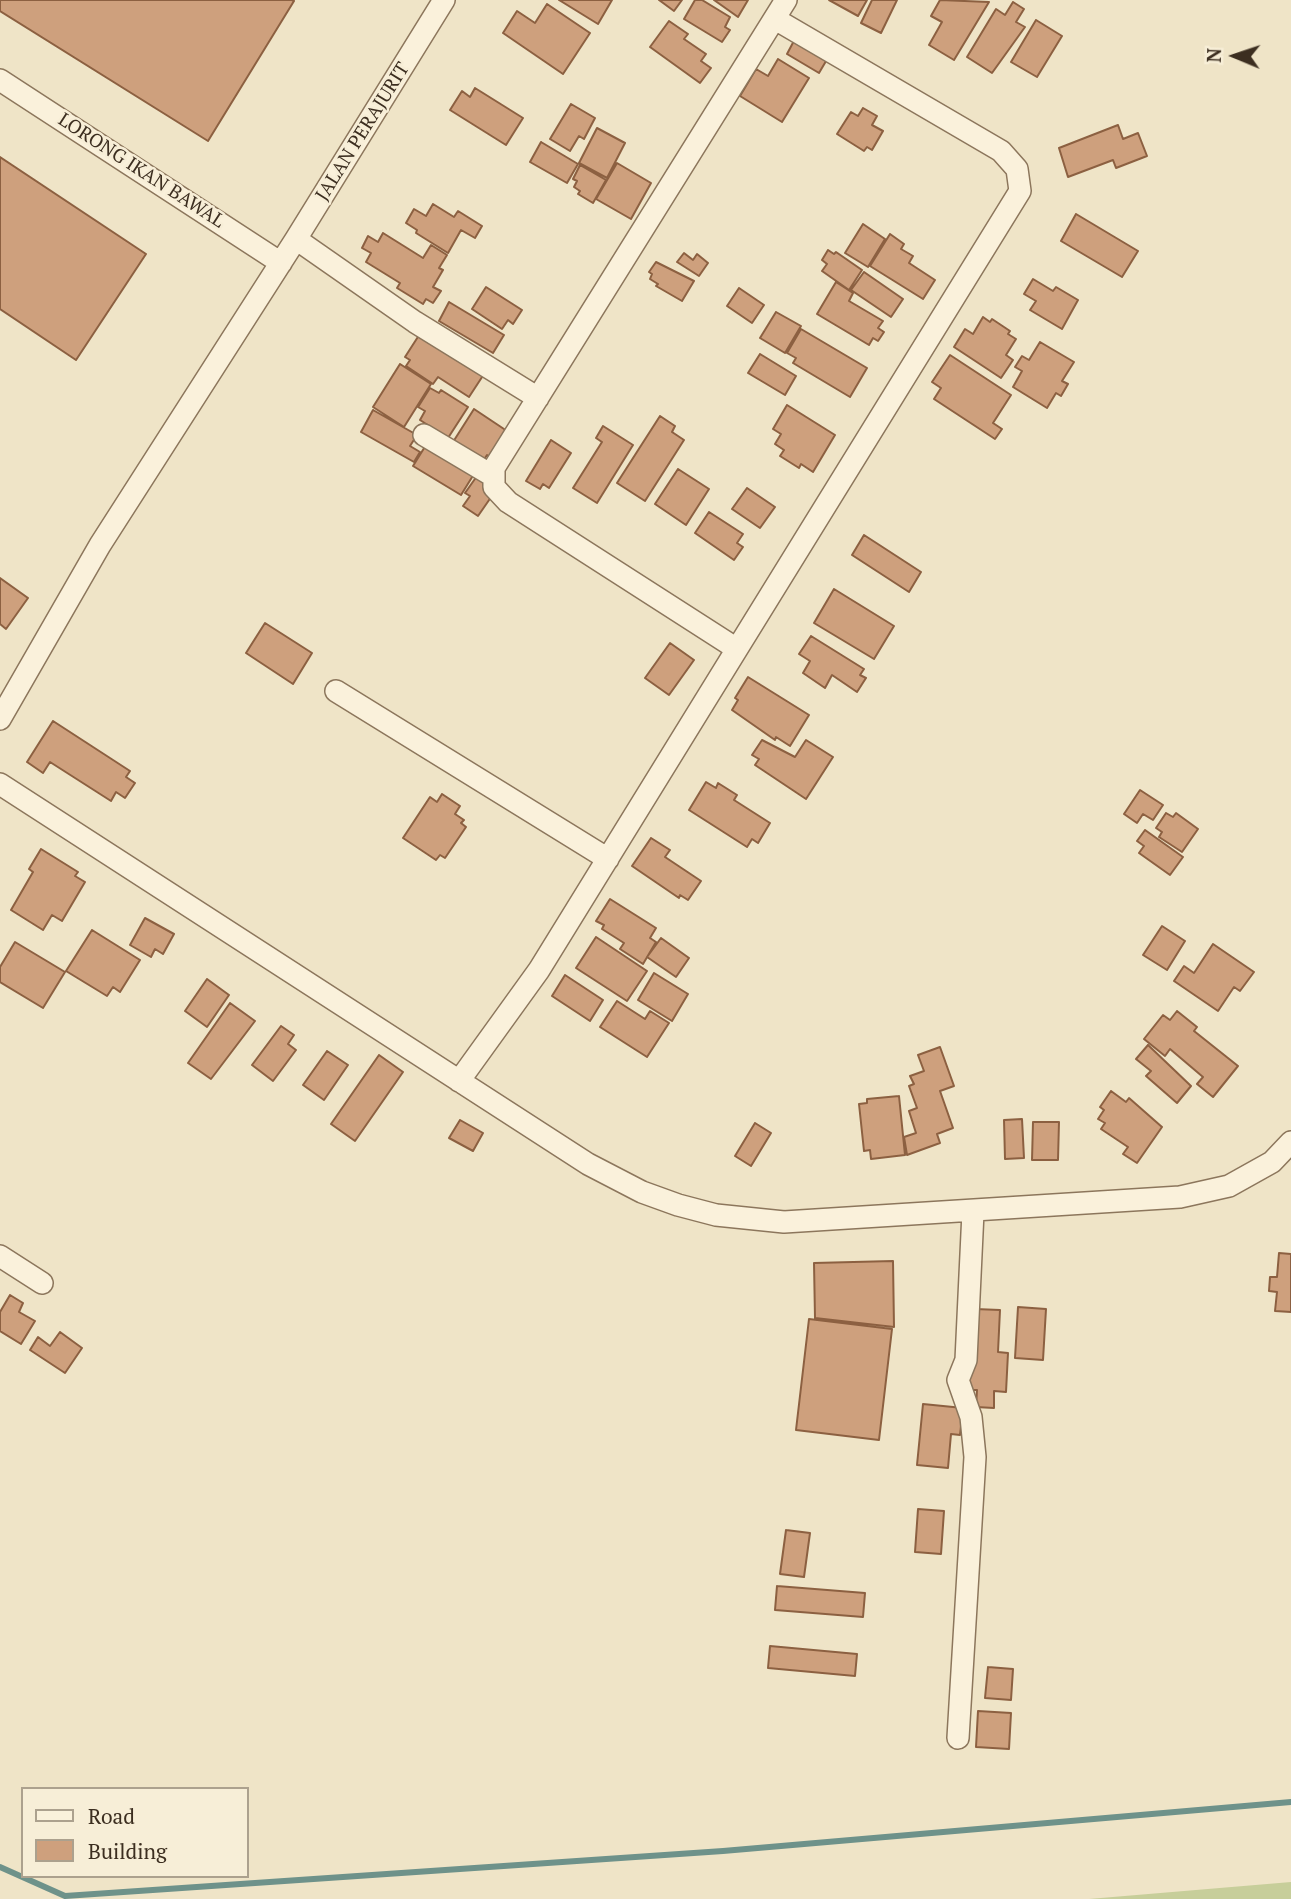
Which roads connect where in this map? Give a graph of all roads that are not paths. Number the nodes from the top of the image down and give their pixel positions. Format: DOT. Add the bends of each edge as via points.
graph roads {
  1 [pos="444,0"];
  2 [pos="786,0"];
  3 [pos="775,19"];
  4 [pos="0,80"];
  5 [pos="296,239"];
  6 [pos="281,263"];
  7 [pos="538,398"];
  8 [pos="424,435"];
  9 [pos="493,476"];
  10 [pos="737,649"];
  11 [pos="336,691"];
  12 [pos="0,719"];
  13 [pos="0,784"];
  14 [pos="608,859"];
  15 [pos="460,1081"];
  16 [pos="1291,1142"];
  17 [pos="973,1212"];
  18 [pos="0,1256"];
  19 [pos="42,1283"];
  20 [pos="958,1738"];
  1 -- 5 [label="street, JALAN PERAJURIT"];
  2 -- 3 [label="street"];
  3 -- 7 [label="street"];
  3 -- 10 [label="street" via="1001,151 1017,169 1020,191"];
  4 -- 6 [label="street, LORONG IKAN BAWAL"];
  5 -- 6 [label="street, JALAN PERAJURIT"];
  5 -- 7 [label="street" via="415,322"];
  6 -- 12 [label="street, JALAN PERAJURIT" via="100,545"];
  7 -- 9 [label="street"];
  8 -- 9 [label="street"];
  9 -- 10 [label="street" via="495,487 508,502"];
  10 -- 14 [label="street"];
  11 -- 14 [label="street"];
  13 -- 15 [label="street"];
  14 -- 15 [label="street" via="539,970"];
  15 -- 17 [label="street" via="642,1192 716,1215 784,1222"];
  16 -- 17 [label="street" via="1272,1161 1229,1186 1210,1191"];
  17 -- 20 [label="street" via="966,1360 958,1380 971,1418 975,1457"];
  18 -- 19 [label="street"];
}
